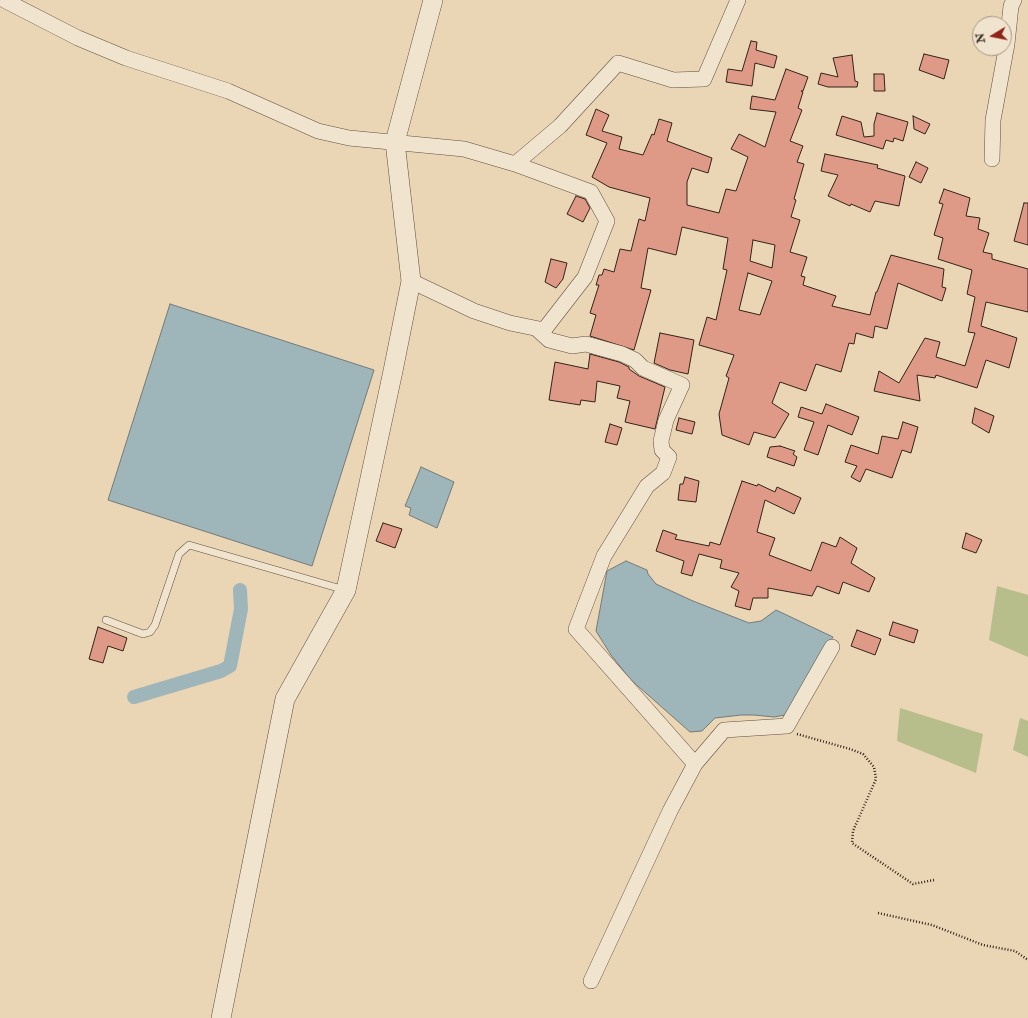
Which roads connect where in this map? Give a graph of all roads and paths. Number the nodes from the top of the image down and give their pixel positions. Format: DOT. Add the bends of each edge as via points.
graph roads {
  1 [pos="4,0"];
  2 [pos="433,0"];
  3 [pos="738,0"];
  4 [pos="1014,0"];
  5 [pos="395,142"];
  6 [pos="992,159"];
  7 [pos="515,164"];
  8 [pos="411,281"];
  9 [pos="537,329"];
  10 [pos="346,590"];
  11 [pos="106,620"];
  12 [pos="832,647"];
  13 [pos="787,726"];
  14 [pos="695,764"];
  15 [pos="934,880"];
  16 [pos="878,914"];
  17 [pos="1028,960"];
  18 [pos="591,981"];
  19 [pos="221,1018"];
  1 -- 5 [label="street" via="78,38 126,58 228,91 318,131 349,138"];
  2 -- 5 [label="street"];
  3 -- 7 [label="street" via="704,79 673,80 618,63 560,126"];
  4 -- 6 [label="street" via="994,120"];
  5 -- 7 [label="street" via="464,149"];
  5 -- 8 [label="street"];
  7 -- 9 [label="street" via="591,192 607,220 585,276 544,330"];
  8 -- 9 [label="street" via="474,311"];
  8 -- 10 [label="street"];
  9 -- 14 [label="street" via="549,340 572,346 586,344 622,354 635,360 643,368 682,385 666,420 661,441 662,450 669,457 663,473 647,486 604,556 576,629"];
  10 -- 11 [label="lane" via="189,545 179,554 150,632 143,634"];
  10 -- 19 [label="street" via="285,699"];
  12 -- 13 [label="street"];
  13 -- 14 [label="street" via="724,730"];
  13 -- 15 [label="path" via="791,732 863,754 874,767 876,779 854,831 852,843 913,884"];
  14 -- 18 [label="street" via="670,811"];
  16 -- 17 [label="path" via="932,925 983,945 1015,951"];
}
